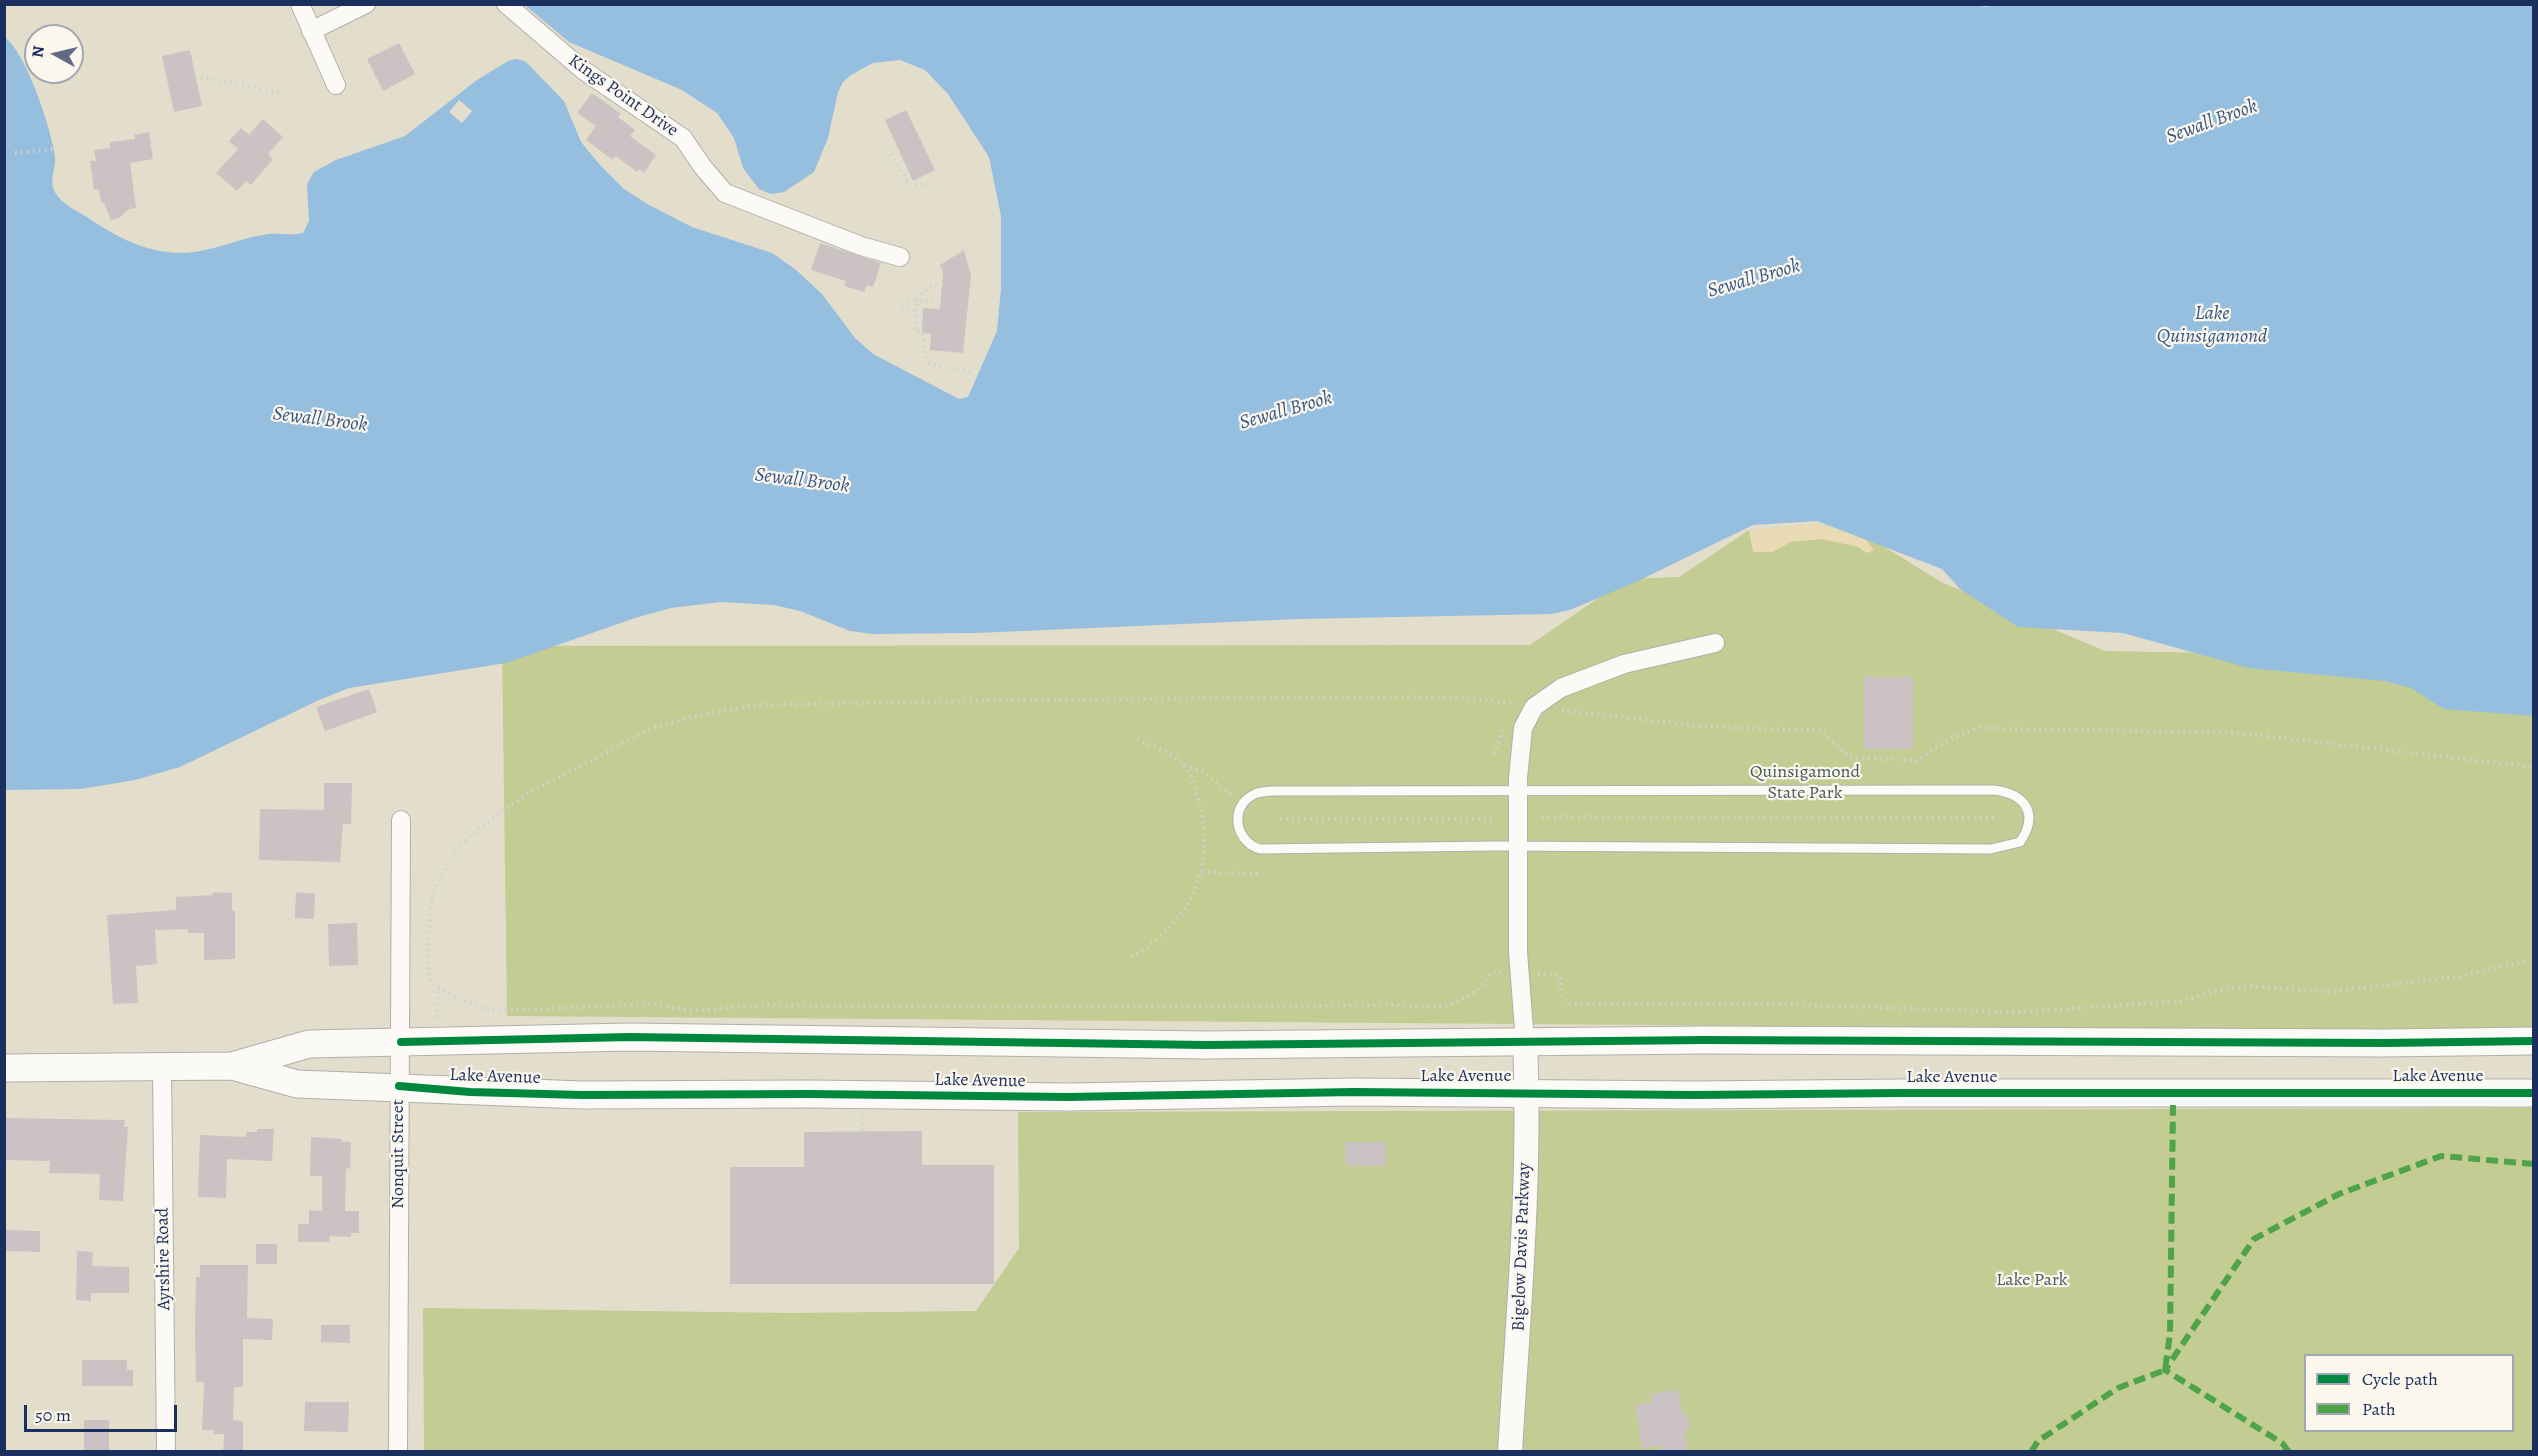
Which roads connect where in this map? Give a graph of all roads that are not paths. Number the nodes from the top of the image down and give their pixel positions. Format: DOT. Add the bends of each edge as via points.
graph roads {
  1 [pos="300,4"];
  2 [pos="366,4"];
  3 [pos="506,4"];
  4 [pos="311,31"];
  5 [pos="336,85"];
  6 [pos="900,257"];
  7 [pos="1715,643"];
  8 [pos="1518,791"];
  9 [pos="401,820"];
  10 [pos="1518,846"];
  11 [pos="2534,1041"];
  12 [pos="401,1042"];
  13 [pos="1525,1042"];
  14 [pos="232,1066"];
  15 [pos="162,1067"];
  16 [pos="4,1068"];
  17 [pos="399,1086"];
  18 [pos="1527,1093"];
  19 [pos="2534,1093"];
  20 [pos="166,1452"];
  21 [pos="398,1452"];
  22 [pos="1510,1452"];
  1 -- 4 [label="street"];
  2 -- 4 [label="street"];
  3 -- 6 [label="street, Kings Point Drive" via="583,70 683,138 725,194"];
  4 -- 5 [label="street"];
  7 -- 8 [label="street" via="1646,657 1596,673 1561,688 1534,707 1520,741"];
  8 -- 10 [label="street"];
  8 -- 10 [label="lane" via="1270,791 1247,800 1238,822 1245,840 1260,849"];
  8 -- 10 [label="lane" via="1994,790 2017,796 2029,812 2030,825 2020,842 1991,849"];
  9 -- 12 [label="street, Nonquit Street"];
  10 -- 13 [label="street" via="1519,973"];
  11 -- 13 [label="main road, Lake Avenue"];
  12 -- 13 [label="main road, Lake Avenue" via="630,1037 1206,1045"];
  12 -- 14 [label="main road, Lake Avenue" via="309,1044"];
  12 -- 17 [label="street, Nonquit Street"];
  13 -- 18 [label="main road, Bigelow Davis Parkway"];
  14 -- 15 [label="main road, Lake Avenue"];
  14 -- 17 [label="main road, Lake Avenue" via="297,1084"];
  15 -- 16 [label="main road, Lake Avenue"];
  15 -- 20 [label="street, Ayrshire Road"];
  17 -- 18 [label="main road, Lake Avenue" via="604,1095 1068,1097"];
  17 -- 21 [label="street, Nonquit Street"];
  18 -- 19 [label="main road, Lake Avenue"];
  18 -- 22 [label="main road, Bigelow Davis Parkway" via="1525,1215"];
}
